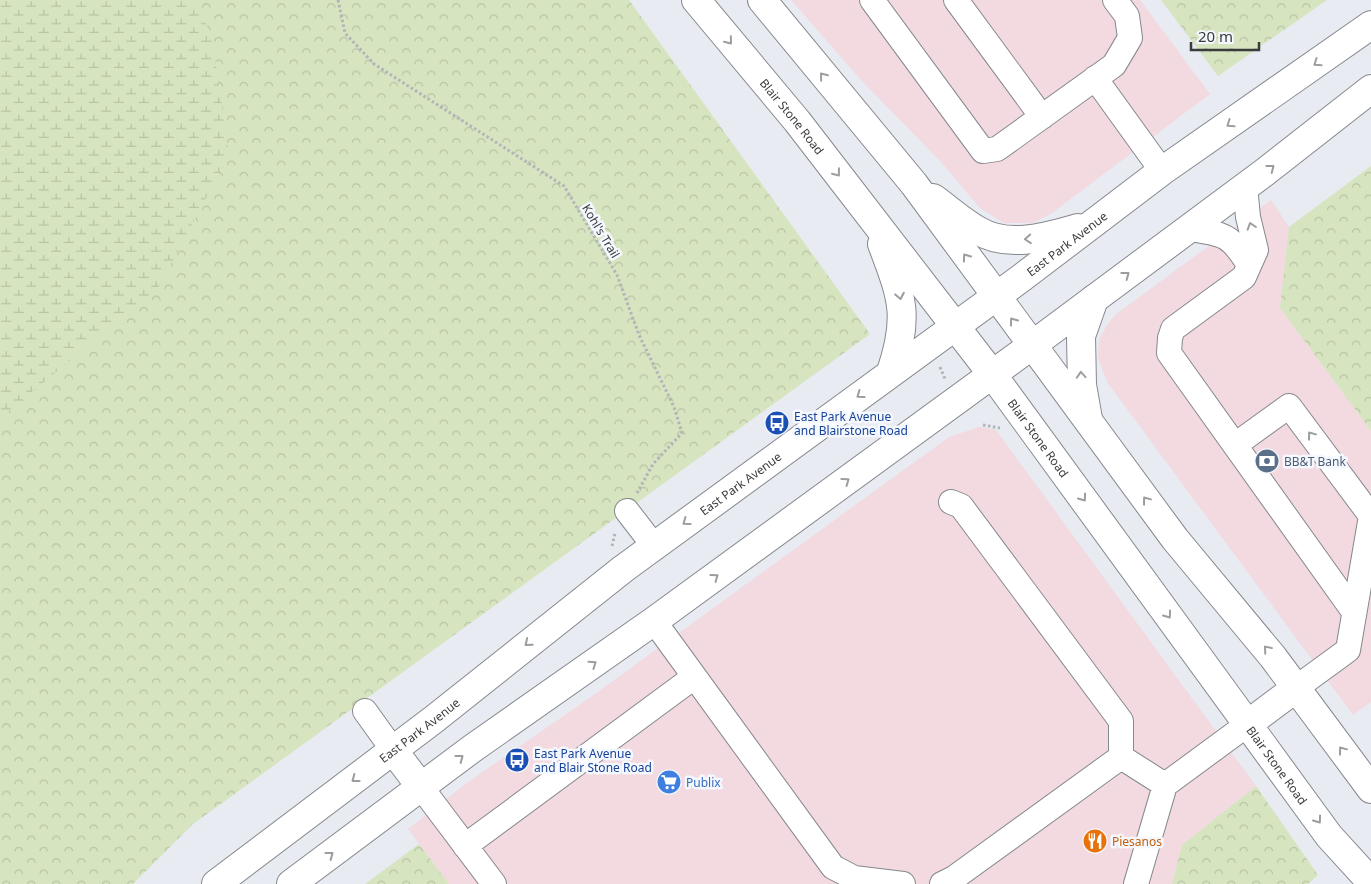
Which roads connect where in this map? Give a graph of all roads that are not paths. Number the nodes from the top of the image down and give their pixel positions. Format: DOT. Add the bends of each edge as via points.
graph roads {
  1 [pos="762,0"];
  2 [pos="872,0"];
  3 [pos="956,0"];
  4 [pos="1115,0"];
  5 [pos="699,1"];
  6 [pos="1371,25"];
  7 [pos="1095,78"];
  8 [pos="1371,90"];
  9 [pos="1042,117"];
  10 [pos="1162,171"];
  11 [pos="912,182"];
  12 [pos="1245,186"];
  13 [pos="872,217"];
  14 [pos="1092,224"];
  15 [pos="1189,229"];
  16 [pos="1249,265"];
  17 [pos="995,296"];
  18 [pos="1094,299"];
  19 [pos="956,325"];
  20 [pos="1031,346"];
  21 [pos="891,372"];
  22 [pos="992,374"];
  23 [pos="1089,423"];
  24 [pos="1235,445"];
  25 [pos="951,502"];
  26 [pos="627,511"];
  27 [pos="654,546"];
  28 [pos="1354,612"];
  29 [pos="654,621"];
  30 [pos="694,677"];
  31 [pos="1296,688"];
  32 [pos="365,711"];
  33 [pos="1248,724"];
  34 [pos="394,750"];
  35 [pos="1121,757"];
  36 [pos="1166,785"];
  37 [pos="421,787"];
  38 [pos="1371,789"];
  39 [pos="466,846"];
  40 [pos="1371,882"];
  41 [pos="216,884"];
  42 [pos="291,884"];
  43 [pos="494,884"];
  44 [pos="903,884"];
  45 [pos="942,884"];
  46 [pos="1136,884"];
  11 -- 1 [label="main road, one-way"];
  2 -- 9 [label="lane" via="982,151 998,149"];
  3 -- 9 [label="lane"];
  4 -- 7 [label="lane" via="1127,16 1130,38 1114,65"];
  5 -- 13 [label="main road, Blair Stone Road, one-way"];
  6 -- 10 [label="main road, East Park Avenue, one-way"];
  7 -- 9 [label="lane"];
  7 -- 10 [label="lane"];
  12 -- 8 [label="main road, one-way"];
  10 -- 14 [label="main road, East Park Avenue"];
  14 -- 11 [label="main road, one-way" via="1028,240 992,236 978,231"];
  17 -- 11 [label="main road, one-way"];
  12 -- 15 [label="main road"];
  16 -- 12 [label="lane, one-way" via="1256,250"];
  13 -- 19 [label="main road, Blair Stone Road"];
  13 -- 21 [label="main road, one-way" via="899,288 903,312 900,344"];
  14 -- 17 [label="main road, East Park Avenue"];
  15 -- 16 [label="lane" via="1226,236 1237,245"];
  18 -- 15 [label="main road, one-way"];
  16 -- 24 [label="lane" via="1244,277 1173,329 1170,338 1169,353"];
  17 -- 19 [label="main road, East Park Avenue"];
  20 -- 17 [label="main road, one-way"];
  18 -- 20 [label="main road"];
  23 -- 18 [label="main road, one-way" via="1080,350 1081,336"];
  19 -- 21 [label="main road, East Park Avenue"];
  19 -- 22 [label="main road, Blair Stone Road"];
  20 -- 22 [label="main road"];
  20 -- 23 [label="main road"];
  21 -- 27 [label="main road, East Park Avenue, one-way"];
  29 -- 22 [label="main road, one-way"];
  22 -- 33 [label="main road, Blair Stone Road, one-way"];
  31 -- 23 [label="main road, one-way" via="1175,539"];
  24 -- 28 [label="lane"];
  28 -- 24 [label="lane, one-way" via="1371,516 1289,406"];
  25 -- 35 [label="lane" via="961,506 1121,721"];
  26 -- 27 [label="lane"];
  27 -- 34 [label="main road, East Park Avenue, one-way"];
  28 -- 31 [label="lane" via="1348,650"];
  29 -- 30 [label="lane"];
  37 -- 29 [label="main road, one-way"];
  30 -- 39 [label="lane"];
  30 -- 44 [label="lane" via="834,867 854,878"];
  31 -- 33 [label="main road"];
  38 -- 31 [label="main road, one-way"];
  32 -- 34 [label="lane"];
  33 -- 36 [label="lane"];
  33 -- 40 [label="main road, Blair Stone Road, one-way" via="1330,836"];
  34 -- 37 [label="main road"];
  34 -- 41 [label="main road, East Park Avenue, one-way"];
  35 -- 36 [label="lane"];
  35 -- 45 [label="lane"];
  36 -- 46 [label="lane"];
  37 -- 39 [label="lane"];
  42 -- 37 [label="main road, one-way"];
  39 -- 43 [label="lane"];
}
